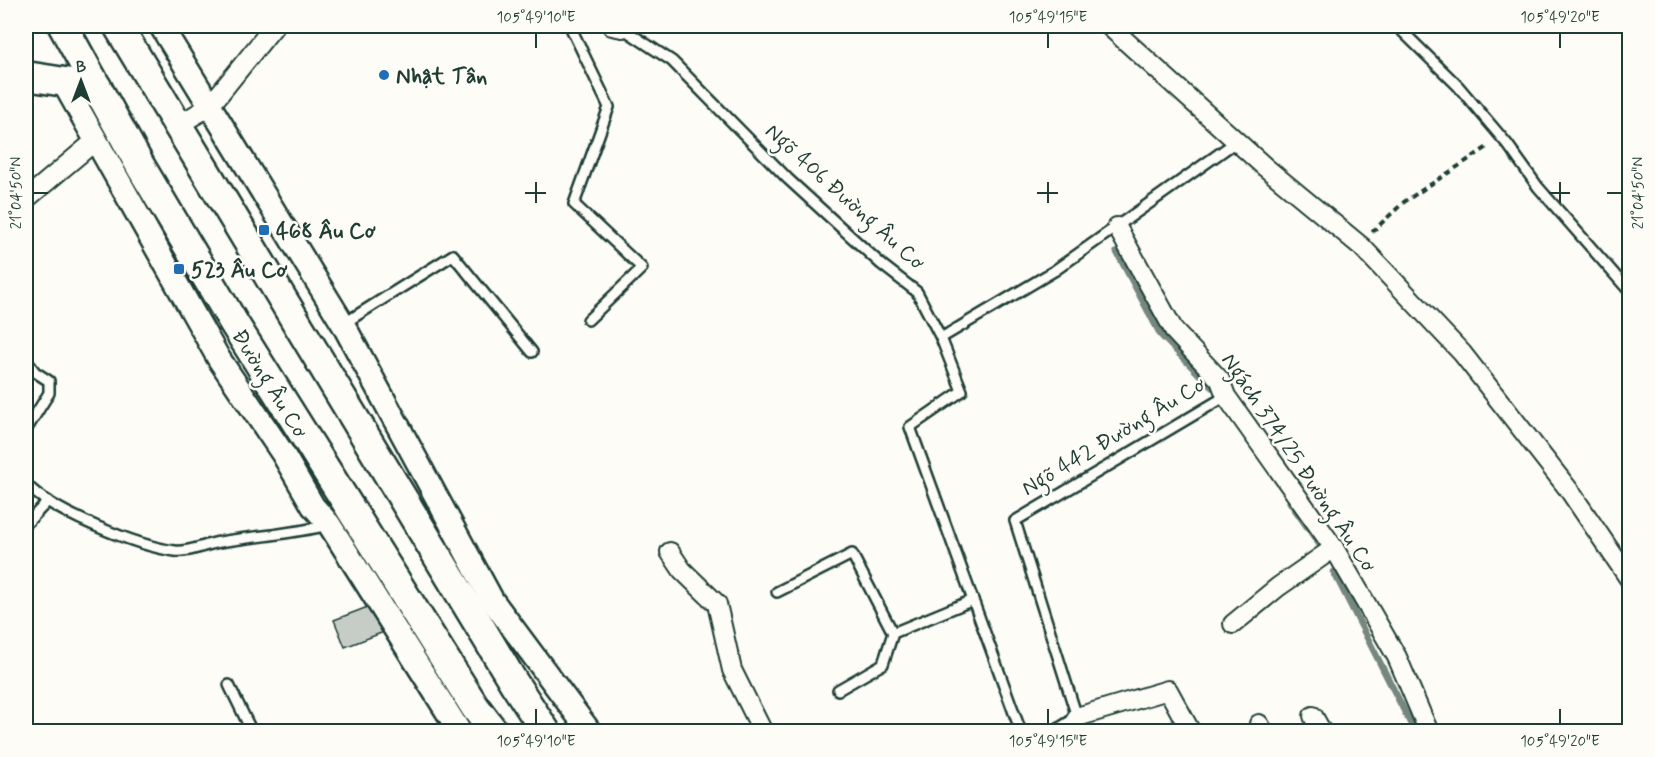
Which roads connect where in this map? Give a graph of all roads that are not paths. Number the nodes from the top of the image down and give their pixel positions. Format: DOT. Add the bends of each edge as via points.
graph roads {
  1 [pos="63,26"];
  2 [pos="118,26"];
  3 [pos="161,26"];
  4 [pos="274,26"];
  5 [pos="570,26"];
  6 [pos="1109,26"];
  7 [pos="1397,26"];
  8 [pos="617,27"];
  9 [pos="26,76"];
  10 [pos="62,80"];
  11 [pos="97,87"];
  12 [pos="209,107"];
  13 [pos="178,125"];
  14 [pos="95,141"];
  15 [pos="1237,141"];
  16 [pos="26,199"];
  17 [pos="1117,227"];
  18 [pos="1629,292"];
  19 [pos="588,320"];
  20 [pos="343,324"];
  21 [pos="941,338"];
  22 [pos="532,352"];
  23 [pos="26,360"];
  24 [pos="1226,396"];
  25 [pos="26,430"];
  26 [pos="26,484"];
  27 [pos="48,501"];
  28 [pos="26,524"];
  29 [pos="329,524"];
  30 [pos="1334,548"];
  31 [pos="670,552"];
  32 [pos="1629,580"];
  33 [pos="777,592"];
  34 [pos="973,600"];
  35 [pos="1233,624"];
  36 [pos="893,633"];
  37 [pos="514,683"];
  38 [pos="229,685"];
  39 [pos="838,690"];
  40 [pos="475,707"];
  41 [pos="1077,717"];
  42 [pos="252,732"];
  43 [pos="460,732"];
  44 [pos="494,732"];
  45 [pos="546,732"];
  46 [pos="590,732"];
  47 [pos="763,732"];
  48 [pos="1021,732"];
  49 [pos="1053,732"];
  50 [pos="1191,732"];
  51 [pos="1429,732"];
  1 -- 11 [label="main road, Đường Âu Cơ"];
  2 -- 13 [label="main road"];
  3 -- 12 [label="street"];
  4 -- 12 [label="street"];
  5 -- 19 [label="lane" via="609,107 574,204 642,268"];
  6 -- 15 [label="street"];
  7 -- 18 [label="lane" via="1458,86"];
  8 -- 21 [label="lane, Ngõ 406 Đường Âu Cơ" via="672,61 788,179 917,292"];
  9 -- 10 [label="main road"];
  10 -- 11 [label="main road"];
  10 -- 14 [label="street, Đường Âu Cơ"];
  11 -- 40 [label="main road, Đường Âu Cơ" via="235,325"];
  12 -- 13 [label="street"];
  12 -- 20 [label="street"];
  13 -- 37 [label="main road"];
  14 -- 16 [label="street"];
  14 -- 29 [label="street, Đường Âu Cơ" via="219,359 313,506"];
  15 -- 17 [label="lane"];
  15 -- 32 [label="street" via="1362,248 1462,353 1569,490"];
  17 -- 21 [label="lane" via="1054,271"];
  17 -- 24 [label="street, Ngách 374/25 Đường Âu Cơ" via="1175,332 1220,380"];
  20 -- 22 [label="lane" via="453,255"];
  20 -- 46 [label="street" via="492,600"];
  21 -- 34 [label="lane, Ngõ 406 Đường Âu Cơ" via="962,391 910,427"];
  23 -- 25 [label="lane" via="49,381 49,393"];
  24 -- 30 [label="street, Ngách 374/25 Đường Âu Cơ"];
  24 -- 41 [label="lane, Ngõ 442 Đường Âu Cơ" via="1015,521"];
  26 -- 27 [label="lane"];
  27 -- 28 [label="lane"];
  27 -- 29 [label="lane" via="103,528 177,552"];
  29 -- 43 [label="street, Đường Âu Cơ"];
  30 -- 35 [label="street"];
  30 -- 51 [label="street, Ngách 374/25 Đường Âu Cơ" via="1397,657"];
  31 -- 47 [label="street" via="682,570 717,604 732,670"];
  33 -- 36 [label="lane" via="852,554"];
  34 -- 36 [label="lane"];
  34 -- 48 [label="lane, Ngõ 406 Đường Âu Cơ"];
  36 -- 39 [label="lane" via="884,664"];
  37 -- 40 [label="main road"];
  37 -- 45 [label="main road"];
  38 -- 42 [label="lane"];
  40 -- 44 [label="main road, Đường Âu Cơ"];
  41 -- 49 [label="lane"];
  41 -- 50 [label="street" via="1168,690"];
}
